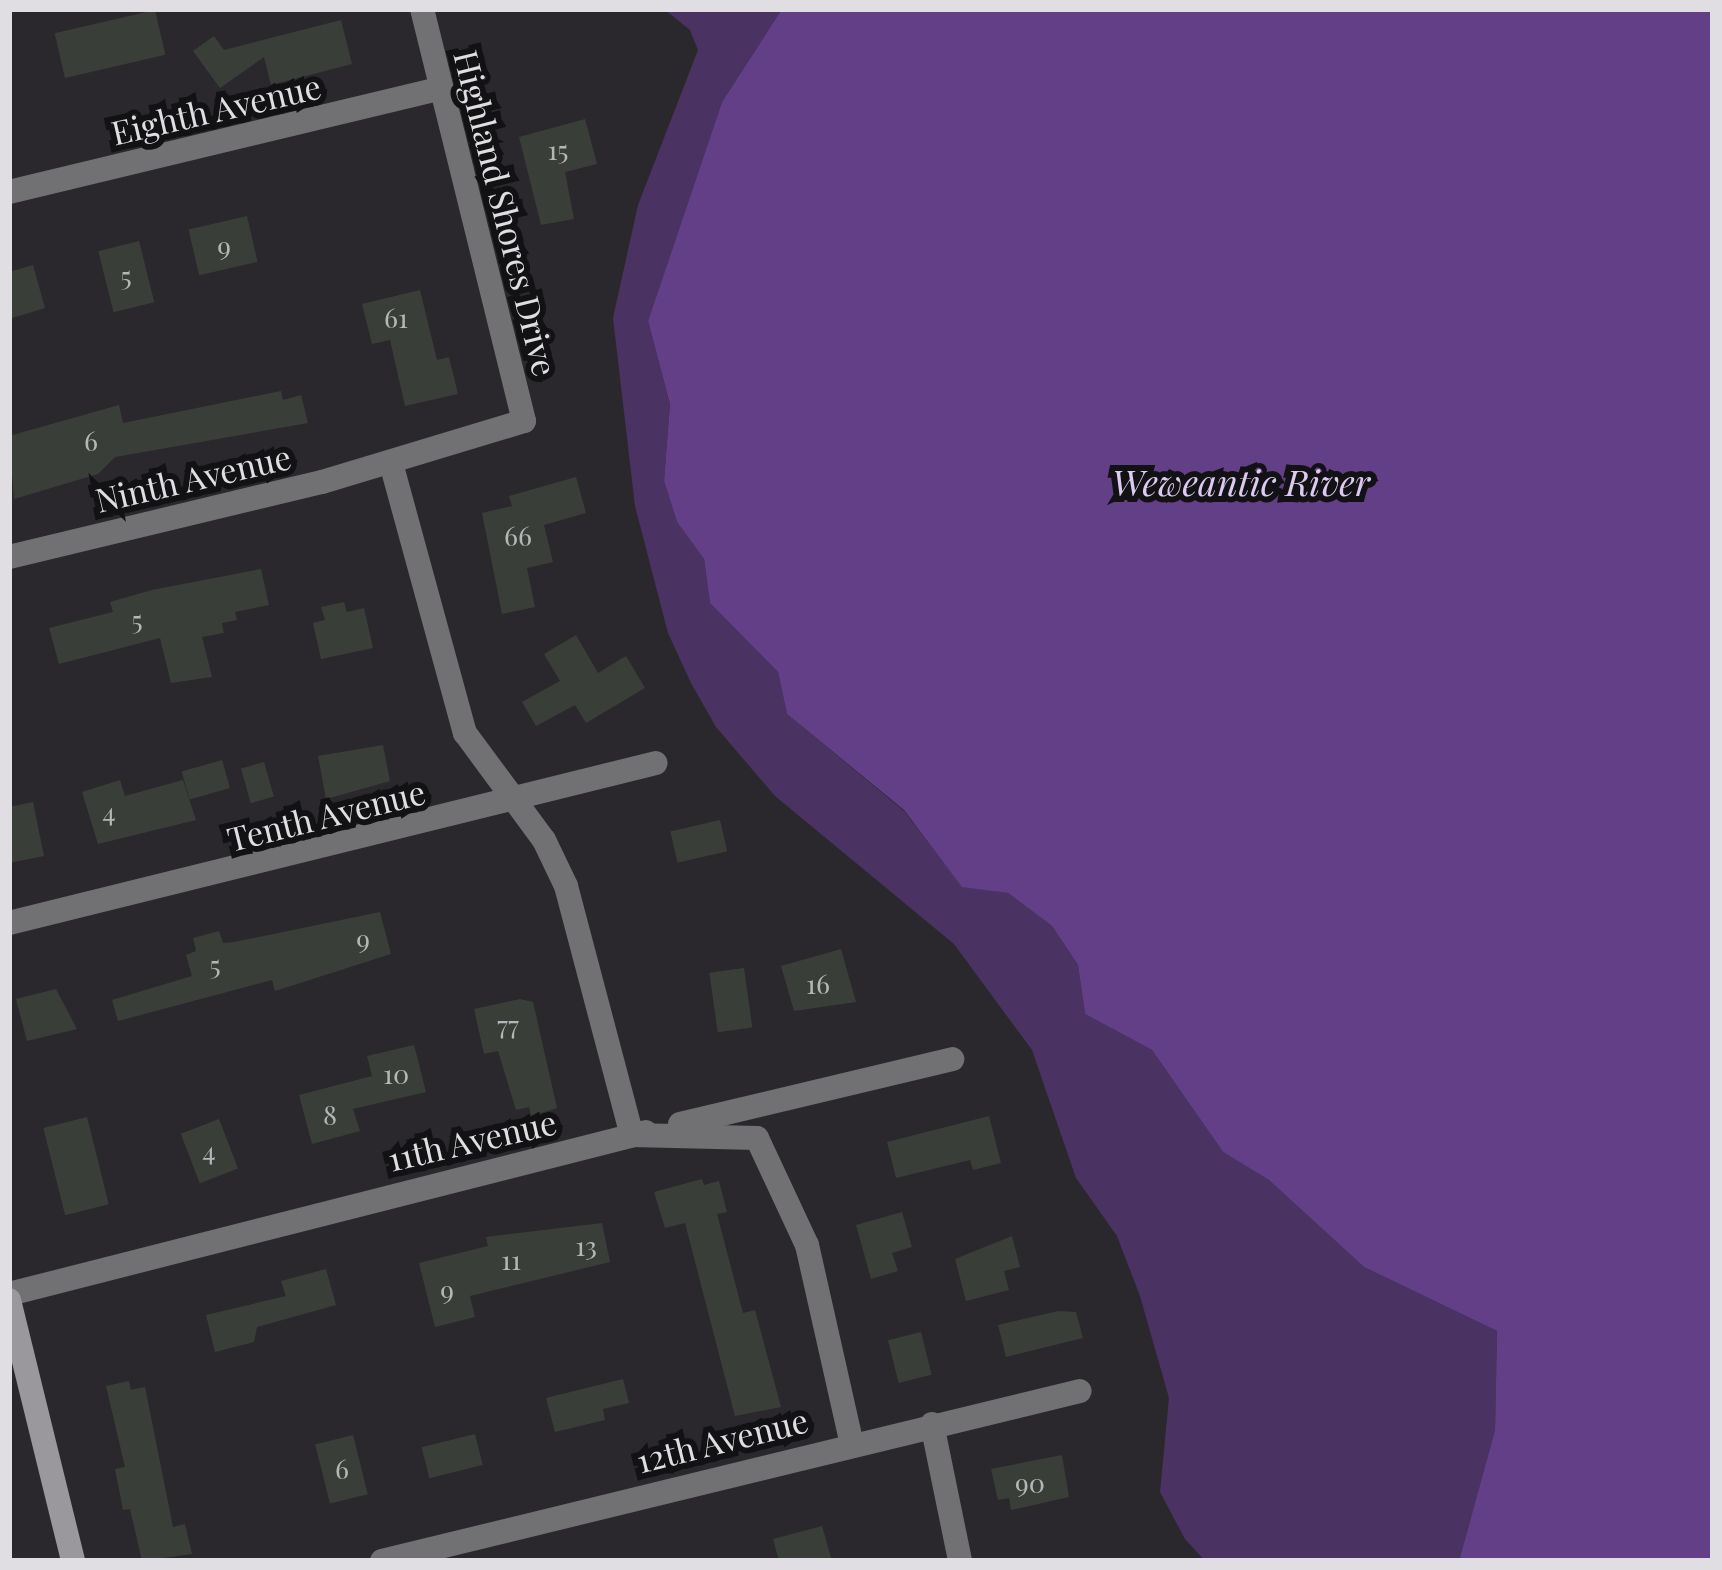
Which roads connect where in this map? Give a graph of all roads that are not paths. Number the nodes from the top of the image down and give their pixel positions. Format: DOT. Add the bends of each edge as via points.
graph roads {
  1 [pos="422,9"];
  2 [pos="439,89"];
  3 [pos="9,192"];
  4 [pos="391,464"];
  5 [pos="9,557"];
  6 [pos="656,763"];
  7 [pos="517,803"];
  8 [pos="9,923"];
  9 [pos="952,1059"];
  10 [pos="632,1136"];
  11 [pos="9,1297"];
  12 [pos="1080,1391"];
  13 [pos="932,1424"];
  14 [pos="851,1441"];
  15 [pos="73,1561"];
  16 [pos="382,1561"];
  17 [pos="960,1561"];
  1 -- 2 [label="street, Highland Shores Drive"];
  2 -- 3 [label="street, Eighth Avenue"];
  2 -- 4 [label="street, Highland Shores Drive" via="524,421"];
  4 -- 5 [label="street, Ninth Avenue"];
  4 -- 7 [label="street" via="465,733"];
  6 -- 7 [label="street, Tenth Avenue"];
  7 -- 8 [label="street, Tenth Avenue"];
  7 -- 10 [label="street" via="566,886"];
  9 -- 10 [label="street, 11th Avenue"];
  10 -- 11 [label="street, 11th Avenue"];
  10 -- 14 [label="street" via="758,1138 807,1245"];
  11 -- 15 [label="street"];
  12 -- 13 [label="street, 12th Avenue"];
  13 -- 14 [label="street, 12th Avenue"];
  13 -- 17 [label="street"];
  14 -- 16 [label="street, 12th Avenue"];
}
